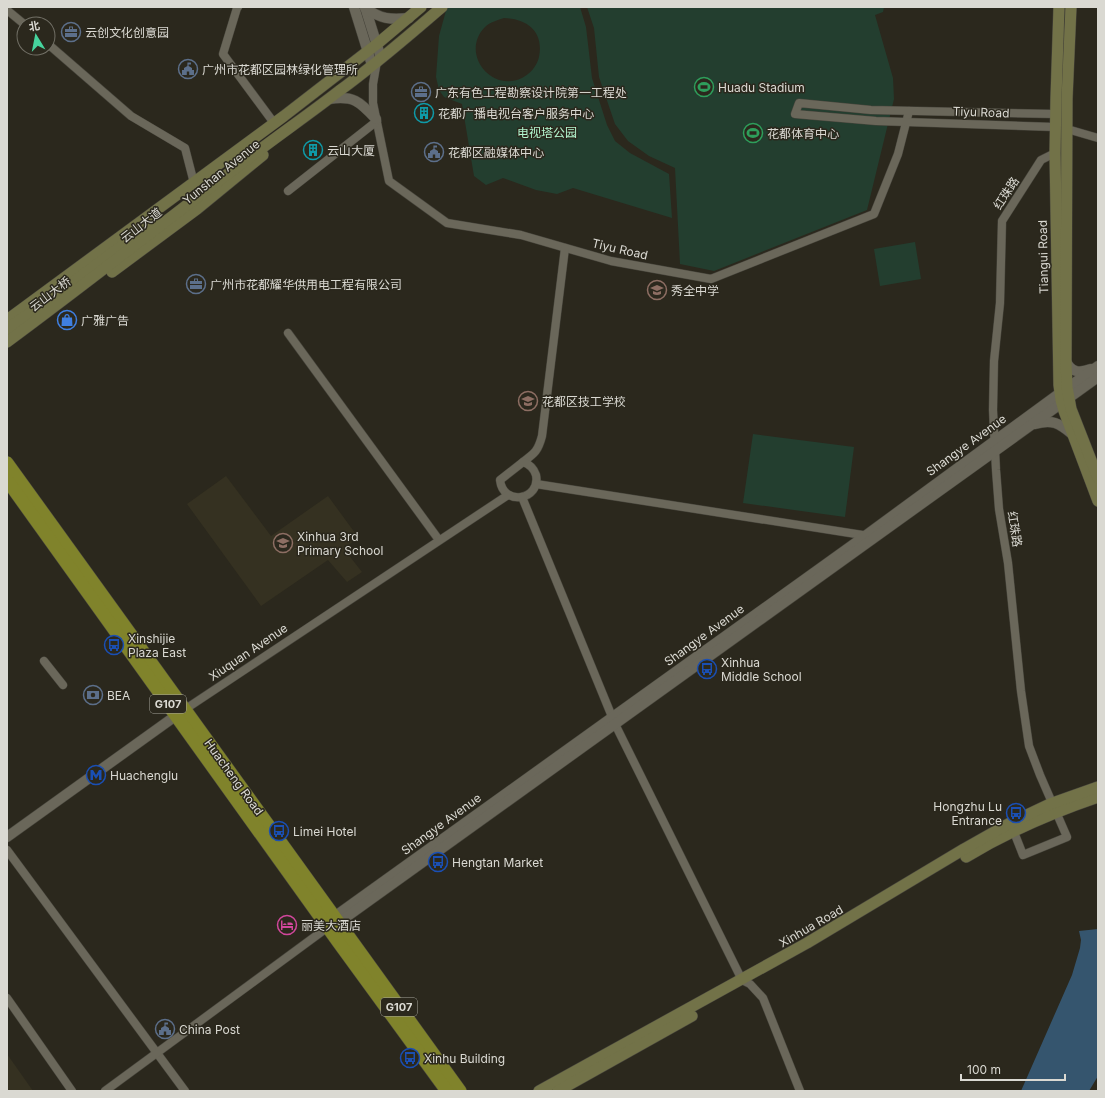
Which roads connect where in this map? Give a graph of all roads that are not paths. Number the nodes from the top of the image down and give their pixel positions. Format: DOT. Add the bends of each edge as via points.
graph roads {
  1 [pos="231,7"];
  2 [pos="238,7"];
  3 [pos="354,7"];
  4 [pos="365,7"];
  5 [pos="421,7"];
  6 [pos="442,7"];
  7 [pos="1059,7"];
  8 [pos="1071,7"];
  9 [pos="7,10"];
  10 [pos="235,15"];
  11 [pos="16,17"];
  12 [pos="409,18"];
  13 [pos="377,44"];
  14 [pos="367,50"];
  15 [pos="56,51"];
  16 [pos="377,62"];
  17 [pos="329,99"];
  18 [pos="909,111"];
  19 [pos="1056,114"];
  20 [pos="284,116"];
  21 [pos="305,118"];
  22 [pos="376,120"];
  23 [pos="906,122"];
  24 [pos="274,123"];
  25 [pos="1055,127"];
  26 [pos="1067,129"];
  27 [pos="1098,138"];
  28 [pos="1055,153"];
  29 [pos="194,183"];
  30 [pos="288,191"];
  31 [pos="565,248"];
  32 [pos="106,263"];
  33 [pos="7,320"];
  34 [pos="7,329"];
  35 [pos="288,333"];
  36 [pos="7,342"];
  37 [pos="7,346"];
  38 [pos="1066,361"];
  39 [pos="1097,371"];
  40 [pos="1064,395"];
  41 [pos="1030,426"];
  42 [pos="1072,434"];
  43 [pos="995,446"];
  44 [pos="523,462"];
  45 [pos="7,463"];
  46 [pos="1098,478"];
  47 [pos="7,480"];
  48 [pos="536,484"];
  49 [pos="508,495"];
  50 [pos="522,497"];
  51 [pos="1098,501"];
  52 [pos="870,537"];
  53 [pos="439,540"];
  54 [pos="44,660"];
  55 [pos="63,685"];
  56 [pos="180,712"];
  57 [pos="614,720"];
  58 [pos="1098,787"];
  59 [pos="1098,797"];
  60 [pos="1054,807"];
  61 [pos="1012,827"];
  62 [pos="7,837"];
  63 [pos="7,850"];
  64 [pos="333,922"];
  65 [pos="746,982"];
  66 [pos="7,998"];
  67 [pos="158,1053"];
  68 [pos="72,1091"];
  69 [pos="105,1091"];
  70 [pos="185,1091"];
  71 [pos="447,1091"];
  72 [pos="460,1091"];
  73 [pos="538,1091"];
  74 [pos="558,1091"];
  75 [pos="800,1091"];
  1 -- 10 [label="street"];
  2 -- 10 [label="street"];
  3 -- 14 [label="street"];
  4 -- 12 [label="street" via="385,18"];
  4 -- 13 [label="street"];
  5 -- 12 [label="main road, Yunshan Avenue"];
  6 -- 16 [label="main road, Yunshan Avenue"];
  7 -- 19 [label="main road, Tiangui Road"];
  8 -- 26 [label="main road, Tiangui Road"];
  9 -- 11 [label="street"];
  10 -- 24 [label="street" via="223,54"];
  12 -- 13 [label="main road, Yunshan Avenue"];
  13 -- 14 [label="main road, Yunshan Avenue"];
  13 -- 16 [label="street"];
  14 -- 16 [label="street"];
  14 -- 20 [label="main road, Yunshan Avenue"];
  15 -- 29 [label="street" via="131,116 185,148"];
  16 -- 17 [label="main road, Yunshan Avenue"];
  16 -- 22 [label="street, Tiyu Road" via="373,84"];
  17 -- 21 [label="main road, Yunshan Avenue"];
  17 -- 22 [label="street" via="351,99"];
  18 -- 19 [label="street, Tiyu Road"];
  18 -- 23 [label="street, Tiyu Road"];
  18 -- 23 [label="street, Tiyu Road" via="799,103 796,114"];
  19 -- 25 [label="main road, Tiangui Road"];
  20 -- 24 [label="main road, Yunshan Avenue"];
  20 -- 32 [label="main road, 云山大道"];
  21 -- 32 [label="main road, 云山大道"];
  21 -- 37 [label="main road, Yunshan Avenue" via="197,209"];
  22 -- 30 [label="street"];
  22 -- 31 [label="street, Tiyu Road" via="389,181 447,223 521,235"];
  23 -- 25 [label="street, Tiyu Road"];
  23 -- 31 [label="street, Tiyu Road" via="898,154 874,214 711,279 610,261"];
  24 -- 29 [label="main road, Yunshan Avenue"];
  25 -- 28 [label="main road, Tiangui Road"];
  26 -- 27 [label="street"];
  26 -- 38 [label="main road, Tiangui Road"];
  28 -- 40 [label="main road, Tiangui Road" via="1058,361"];
  28 -- 43 [label="street, 红珠路" via="1041,160 1002,221 1000,302 994,361"];
  29 -- 33 [label="main road, Yunshan Avenue"];
  31 -- 44 [label="street" via="542,436 533,455"];
  32 -- 34 [label="main road, 云山大桥"];
  32 -- 36 [label="main road, 云山大桥"];
  35 -- 53 [label="street"];
  38 -- 39 [label="street" via="1072,370"];
  38 -- 40 [label="main road, Tiangui Road"];
  39 -- 40 [label="street, Shangye Avenue"];
  40 -- 41 [label="street, Shangye Avenue"];
  40 -- 42 [label="main road, Tiangui Road"];
  40 -- 43 [label="street, Shangye Avenue"];
  40 -- 46 [label="main road, Tiangui Road"];
  41 -- 42 [label="street" via="1053,422"];
  41 -- 43 [label="street, Shangye Avenue"];
  42 -- 51 [label="main road, Tiangui Road"];
  43 -- 52 [label="street, Shangye Avenue"];
  43 -- 60 [label="street, 红珠路" via="999,509 1008,563 1029,746"];
  44 -- 48 [label="street" via="535,472"];
  44 -- 49 [label="street" via="500,480"];
  45 -- 56 [label="highway, Huacheng Road / G107"];
  47 -- 56 [label="highway, Huacheng Road / G107"];
  48 -- 50 [label="street" via="531,492"];
  48 -- 52 [label="street"];
  49 -- 50 [label="street"];
  49 -- 53 [label="street, Xiuquan Avenue"];
  50 -- 57 [label="street"];
  52 -- 57 [label="street, Shangye Avenue"];
  53 -- 56 [label="street, Xiuquan Avenue"];
  54 -- 55 [label="street"];
  56 -- 62 [label="street, Xiuquan Avenue"];
  56 -- 64 [label="highway, Huacheng Road / G107"];
  57 -- 64 [label="street, Shangye Avenue"];
  57 -- 65 [label="street"];
  58 -- 60 [label="main road, Xinhua Road"];
  59 -- 60 [label="main road, Xinhua Road"];
  60 -- 61 [label="main road, Xinhua Road"];
  60 -- 61 [label="street, 红珠路" via="1068,837 1022,855"];
  61 -- 65 [label="main road, Xinhua Road" via="964,849"];
  63 -- 67 [label="street"];
  64 -- 67 [label="street, Shangye Avenue"];
  64 -- 71 [label="highway, Huacheng Road / G107"];
  64 -- 72 [label="highway, Huacheng Road / G107"];
  65 -- 73 [label="main road, Xinhua Road"];
  65 -- 74 [label="main road, Xinhua Road"];
  65 -- 75 [label="street" via="763,998"];
  66 -- 68 [label="street"];
  67 -- 69 [label="street, Shangye Avenue"];
  67 -- 70 [label="street"];
}
